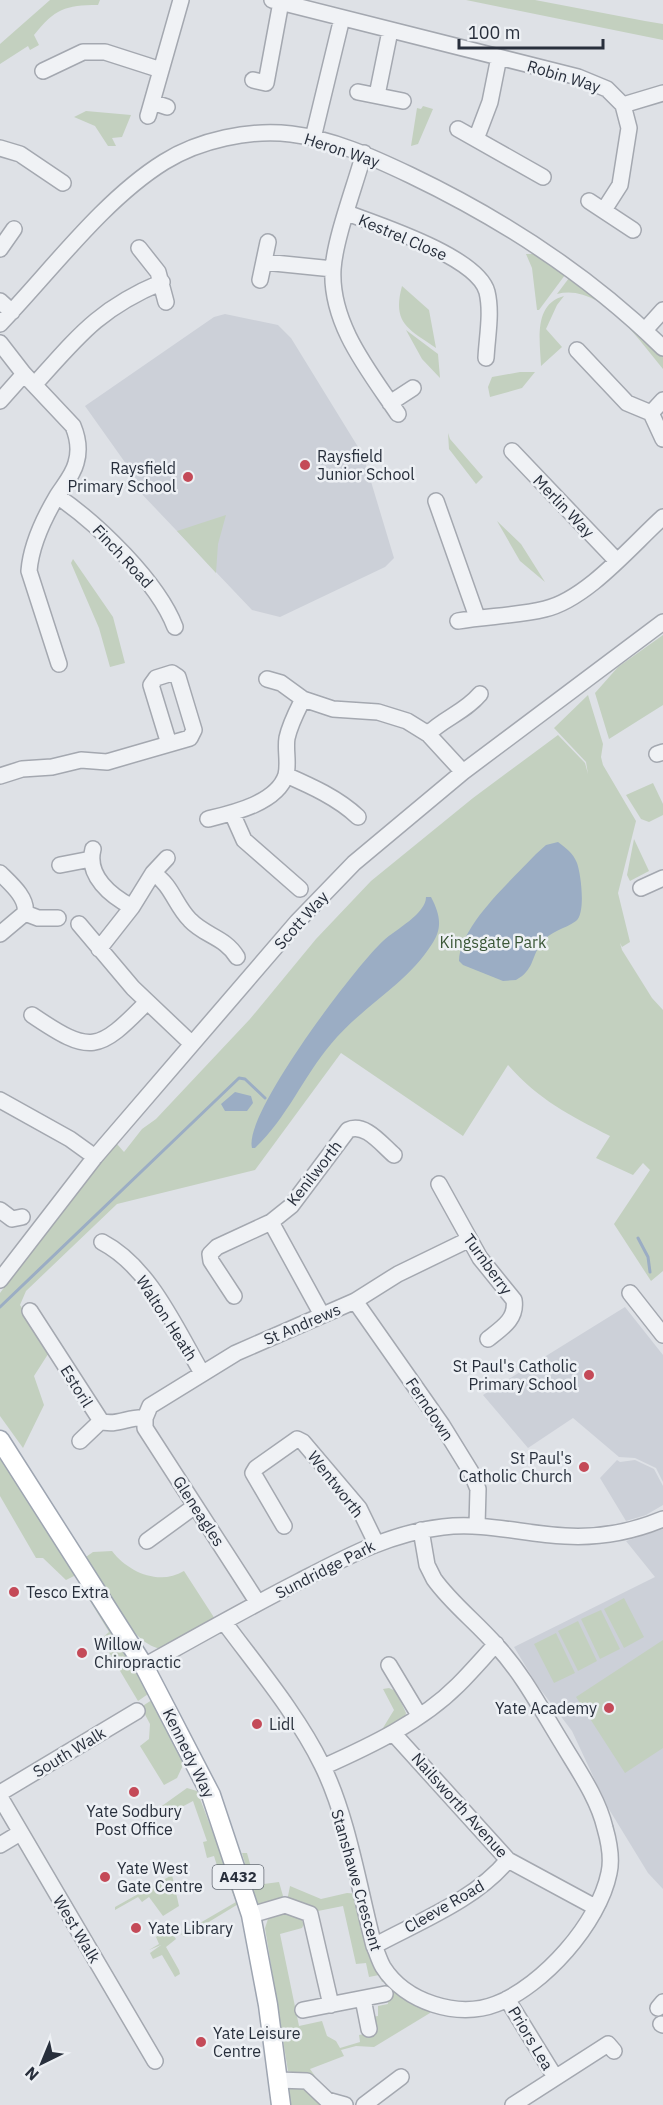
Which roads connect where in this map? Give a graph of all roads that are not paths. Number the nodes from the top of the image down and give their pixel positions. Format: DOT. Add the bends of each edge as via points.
graph roads {
  1 [pos="181,0"];
  2 [pos="276,1"];
  3 [pos="342,18"];
  4 [pos="390,31"];
  5 [pos="499,57"];
  6 [pos="161,70"];
  7 [pos="53,72"];
  8 [pos="266,83"];
  9 [pos="358,92"];
  10 [pos="663,93"];
  11 [pos="377,95"];
  12 [pos="403,101"];
  13 [pos="623,105"];
  14 [pos="156,108"];
  15 [pos="458,129"];
  16 [pos="313,138"];
  17 [pos="476,139"];
  18 [pos="0,148"];
  19 [pos="364,153"];
  20 [pos="60,175"];
  21 [pos="532,176"];
  22 [pos="589,201"];
  23 [pos="604,210"];
  24 [pos="347,213"];
  25 [pos="633,230"];
  26 [pos="268,243"];
  27 [pos="139,248"];
  28 [pos="264,261"];
  29 [pos="333,269"];
  30 [pos="260,280"];
  31 [pos="162,282"];
  32 [pos="0,301"];
  33 [pos="166,302"];
  34 [pos="663,309"];
  35 [pos="12,312"];
  36 [pos="0,324"];
  37 [pos="645,330"];
  38 [pos="0,343"];
  39 [pos="663,348"];
  40 [pos="577,357"];
  41 [pos="486,358"];
  42 [pos="30,379"];
  43 [pos="413,388"];
  44 [pos="663,400"];
  45 [pos="0,401"];
  46 [pos="651,412"];
  47 [pos="663,439"];
  48 [pos="512,451"];
  49 [pos="57,496"];
  50 [pos="436,501"];
  51 [pos="663,517"];
  52 [pos="616,560"];
  53 [pos="477,617"];
  54 [pos="458,621"];
  55 [pos="663,622"];
  56 [pos="175,627"];
  57 [pos="58,664"];
  58 [pos="267,679"];
  59 [pos="480,694"];
  60 [pos="303,699"];
  61 [pos="428,734"];
  62 [pos="169,744"];
  63 [pos="463,772"];
  64 [pos="286,775"];
  65 [pos="0,776"];
  66 [pos="232,813"];
  67 [pos="358,817"];
  68 [pos="208,819"];
  69 [pos="167,858"];
  70 [pos="60,865"];
  71 [pos="0,873"];
  72 [pos="153,873"];
  73 [pos="663,878"];
  74 [pos="641,888"];
  75 [pos="300,889"];
  76 [pos="132,907"];
  77 [pos="25,913"];
  78 [pos="58,918"];
  79 [pos="79,924"];
  80 [pos="0,934"];
  81 [pos="99,950"];
  82 [pos="237,957"];
  83 [pos="147,1002"];
  84 [pos="32,1013"];
  85 [pos="192,1044"];
  86 [pos="0,1100"];
  87 [pos="394,1155"];
  88 [pos="95,1157"];
  89 [pos="439,1184"];
  90 [pos="0,1210"];
  91 [pos="22,1217"];
  92 [pos="271,1222"];
  93 [pos="468,1240"];
  94 [pos="102,1242"];
  95 [pos="0,1280"];
  96 [pos="630,1293"];
  97 [pos="234,1296"];
  98 [pos="356,1301"];
  99 [pos="30,1311"];
  100 [pos="322,1315"];
  101 [pos="663,1335"];
  102 [pos="489,1339"];
  103 [pos="202,1373"];
  104 [pos="145,1418"];
  105 [pos="101,1421"];
  106 [pos="0,1440"];
  107 [pos="80,1441"];
  108 [pos="195,1506"];
  109 [pos="663,1519"];
  110 [pos="284,1526"];
  111 [pos="477,1526"];
  112 [pos="422,1530"];
  113 [pos="147,1541"];
  114 [pos="376,1543"];
  115 [pos="258,1603"];
  116 [pos="224,1622"];
  117 [pos="496,1644"];
  118 [pos="389,1665"];
  119 [pos="144,1666"];
  120 [pos="137,1711"];
  121 [pos="419,1715"];
  122 [pos="393,1732"];
  123 [pos="323,1767"];
  124 [pos="0,1795"];
  125 [pos="21,1833"];
  126 [pos="0,1845"];
  127 [pos="508,1860"];
  128 [pos="595,1907"];
  129 [pos="251,1915"];
  130 [pos="374,1946"];
  131 [pos="385,1994"];
  132 [pos="363,1999"];
  133 [pos="507,1999"];
  134 [pos="331,2005"];
  135 [pos="303,2010"];
  136 [pos="369,2030"];
  137 [pos="614,2051"];
  138 [pos="155,2061"];
  139 [pos="401,2077"];
  140 [pos="555,2077"];
  141 [pos="278,2080"];
  142 [pos="281,2105"];
  143 [pos="345,2105"];
  144 [pos="364,2105"];
  145 [pos="513,2105"];
  1 -- 6 [label="street"];
  2 -- 3 [label="street, Robin Way"];
  2 -- 8 [label="street, Robin Way"];
  3 -- 4 [label="street, Robin Way"];
  3 -- 16 [label="street"];
  4 -- 5 [label="street, Robin Way"];
  4 -- 11 [label="street"];
  5 -- 13 [label="street, Robin Way" via="578,77 607,89"];
  5 -- 17 [label="street" via="490,102"];
  6 -- 7 [label="street" via="105,52 83,52"];
  6 -- 14 [label="street"];
  9 -- 11 [label="street"];
  10 -- 13 [label="street"];
  11 -- 12 [label="street"];
  13 -- 23 [label="street" via="629,128 620,185"];
  15 -- 17 [label="street"];
  16 -- 19 [label="street, Heron Way"];
  16 -- 35 [label="street, Heron Way" via="245,134 165,161 120,196"];
  17 -- 21 [label="street"];
  18 -- 20 [label="street"];
  19 -- 24 [label="street, Kestrel Close"];
  19 -- 37 [label="street, Heron Way" via="525,236 601,291"];
  22 -- 23 [label="street"];
  23 -- 25 [label="street"];
  24 -- 29 [label="street, Kestrel Close"];
  24 -- 41 [label="street, Kestrel Close" via="452,257 473,273 487,290"];
  26 -- 28 [label="street"];
  27 -- 31 [label="street"];
  28 -- 29 [label="street"];
  28 -- 30 [label="street"];
  29 -- 43 [label="street, Kestrel Close" via="336,300 352,346 394,408"];
  31 -- 33 [label="street"];
  31 -- 42 [label="street" via="107,310"];
  32 -- 35 [label="street"];
  34 -- 37 [label="street"];
  35 -- 36 [label="street, Heron Way"];
  37 -- 39 [label="street, Heron Way"];
  38 -- 42 [label="street"];
  40 -- 46 [label="street" via="627,403"];
  42 -- 45 [label="street"];
  42 -- 49 [label="street" via="76,434 76,463"];
  44 -- 46 [label="street"];
  46 -- 47 [label="street"];
  48 -- 52 [label="street, Merlin Way"];
  49 -- 56 [label="street, Finch Road" via="83,514 151,585"];
  49 -- 57 [label="street" via="30,556 29,571"];
  50 -- 53 [label="street"];
  51 -- 52 [label="street"];
  52 -- 53 [label="street" via="585,588 560,603 545,609"];
  53 -- 54 [label="street"];
  55 -- 63 [label="street, Scott Way"];
  58 -- 60 [label="street" via="281,683"];
  59 -- 61 [label="street" via="458,715"];
  60 -- 61 [label="street" via="333,709 378,712 407,721"];
  60 -- 64 [label="street" via="287,739"];
  61 -- 63 [label="street"];
  62 -- 65 [label="street" via="107,762 81,760"];
  63 -- 85 [label="street, Scott Way" via="354,863 297,922"];
  64 -- 66 [label="street" via="270,795"];
  64 -- 67 [label="street" via="349,808"];
  66 -- 68 [label="street"];
  66 -- 75 [label="street" via="244,840 284,882"];
  69 -- 72 [label="street"];
  70 -- 76 [label="street" via="92,854 104,888"];
  71 -- 77 [label="street" via="25,901"];
  72 -- 76 [label="street"];
  72 -- 82 [label="street" via="171,889 190,921 221,938"];
  73 -- 74 [label="street"];
  76 -- 81 [label="street"];
  77 -- 78 [label="street"];
  77 -- 80 [label="street"];
  79 -- 81 [label="street"];
  81 -- 83 [label="street"];
  83 -- 84 [label="street" via="108,1039 92,1044 73,1041"];
  83 -- 85 [label="street"];
  85 -- 88 [label="street, Scott Way"];
  86 -- 88 [label="street"];
  87 -- 92 [label="street, Kenilworth" via="364,1129 348,1130 300,1197"];
  88 -- 95 [label="street, Scott Way"];
  89 -- 93 [label="street, Turnberry"];
  90 -- 91 [label="street" via="12,1219"];
  92 -- 97 [label="street, Kenilworth" via="210,1254"];
  92 -- 100 [label="street"];
  93 -- 98 [label="street, St Andrews" via="398,1274"];
  93 -- 102 [label="street, Turnberry" via="522,1309"];
  94 -- 103 [label="street, Walton Heath" via="134,1268 161,1304"];
  96 -- 101 [label="street"];
  98 -- 100 [label="street, St Andrews"];
  98 -- 111 [label="street, Ferndown" via="471,1472 478,1489"];
  99 -- 105 [label="street, Estoril"];
  100 -- 103 [label="street, St Andrews" via="242,1350"];
  103 -- 104 [label="street, St Andrews" via="150,1406"];
  104 -- 105 [label="street, Estoril" via="133,1416 112,1424"];
  104 -- 108 [label="street, Gleneagles" via="146,1428"];
  105 -- 107 [label="street"];
  106 -- 119 [label="main road, Kennedy Way / A432"];
  108 -- 113 [label="street"];
  108 -- 115 [label="street, Gleneagles"];
  109 -- 111 [label="street, Sundridge Park" via="600,1535 566,1536"];
  110 -- 114 [label="street, Wentworth" via="253,1473 297,1439 358,1508"];
  111 -- 112 [label="street, Sundridge Park"];
  112 -- 114 [label="street, Sundridge Park"];
  112 -- 117 [label="street, Stanshawe Crescent" via="427,1565 434,1578"];
  114 -- 115 [label="street, Sundridge Park"];
  115 -- 116 [label="street, Sundridge Park"];
  116 -- 119 [label="street, Sundridge Park"];
  116 -- 123 [label="street, Stanshawe Crescent"];
  117 -- 121 [label="street" via="457,1686"];
  117 -- 128 [label="street, Stanshawe Crescent" via="516,1667 560,1740 594,1799 605,1827 610,1872"];
  118 -- 121 [label="street"];
  119 -- 129 [label="main road, Kennedy Way / A432" via="211,1795"];
  120 -- 124 [label="street, South Walk"];
  121 -- 122 [label="street"];
  122 -- 123 [label="street"];
  122 -- 127 [label="street, Nailsworth Avenue"];
  123 -- 130 [label="street, Stanshawe Crescent" via="339,1811"];
  124 -- 125 [label="street, West Walk"];
  125 -- 126 [label="street"];
  125 -- 138 [label="street, West Walk"];
  127 -- 128 [label="street, Nailsworth Avenue"];
  127 -- 130 [label="street, Cleeve Road" via="468,1894"];
  128 -- 133 [label="street, Stanshawe Crescent" via="570,1947"];
  129 -- 134 [label="street" via="285,1905 310,1914"];
  129 -- 141 [label="main road, Kennedy Way / A432"];
  130 -- 133 [label="street, Stanshawe Crescent" via="392,1977 428,2002 465,2010"];
  131 -- 132 [label="street"];
  132 -- 134 [label="street"];
  132 -- 136 [label="street"];
  133 -- 140 [label="street, Priors Lea"];
  134 -- 135 [label="street"];
  137 -- 140 [label="street, Priors Lea" via="608,2044"];
  139 -- 144 [label="street"];
  140 -- 145 [label="street, Priors Lea"];
  141 -- 142 [label="main road, Kennedy Way / A432"];
  141 -- 143 [label="street" via="302,2079 327,2100"];
}
